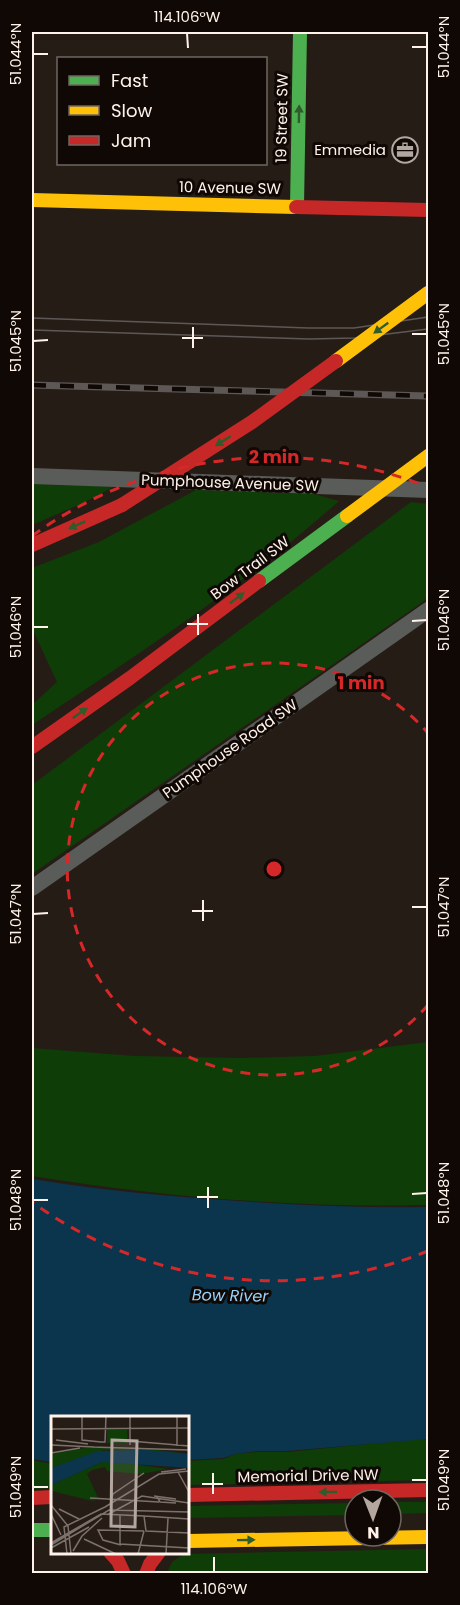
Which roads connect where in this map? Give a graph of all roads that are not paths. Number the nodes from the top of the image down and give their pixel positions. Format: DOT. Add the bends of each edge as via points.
graph roads {
  1 [pos="300,32"];
  2 [pos="32,200"];
  3 [pos="297,206"];
  4 [pos="429,210"];
  5 [pos="429,293"];
  6 [pos="429,456"];
  7 [pos="32,476"];
  8 [pos="429,490"];
  9 [pos="32,545"];
  10 [pos="429,610"];
  11 [pos="32,747"];
  12 [pos="32,888"];
  13 [pos="429,1490"];
  14 [pos="189,1495"];
  15 [pos="51,1497"];
  16 [pos="32,1498"];
  17 [pos="429,1524"];
  18 [pos="343,1525"];
  19 [pos="403,1525"];
  20 [pos="189,1528"];
  21 [pos="32,1530"];
  22 [pos="51,1530"];
  23 [pos="429,1537"];
  24 [pos="189,1541"];
  25 [pos="111,1554"];
  26 [pos="138,1554"];
  27 [pos="158,1554"];
  28 [pos="124,1574"];
  29 [pos="140,1574"];
  30 [pos="146,1574"];
  3 -- 1 [label="main road, 19 Street SW, one-way"];
  2 -- 3 [label="main road, 10 Avenue SW"];
  3 -- 4 [label="main road, 10 Avenue SW"];
  5 -- 9 [label="main road, one-way, bridge" via="252,422 122,505"];
  11 -- 6 [label="main road, Bow Trail SW, one-way, bridge"];
  7 -- 8 [label="street, Pumphouse Avenue SW"];
  10 -- 12 [label="street, Pumphouse Road SW"];
  13 -- 14 [label="main road, Memorial Drive NW, one-way"];
  15 -- 16 [label="main road"];
  17 -- 19 [label="main road"];
  18 -- 20 [label="main road"];
  21 -- 22 [label="main road"];
  24 -- 23 [label="main road, one-way"];
  25 -- 28 [label="main road"];
  26 -- 29 [label="main road"];
  27 -- 30 [label="main road"];
}
